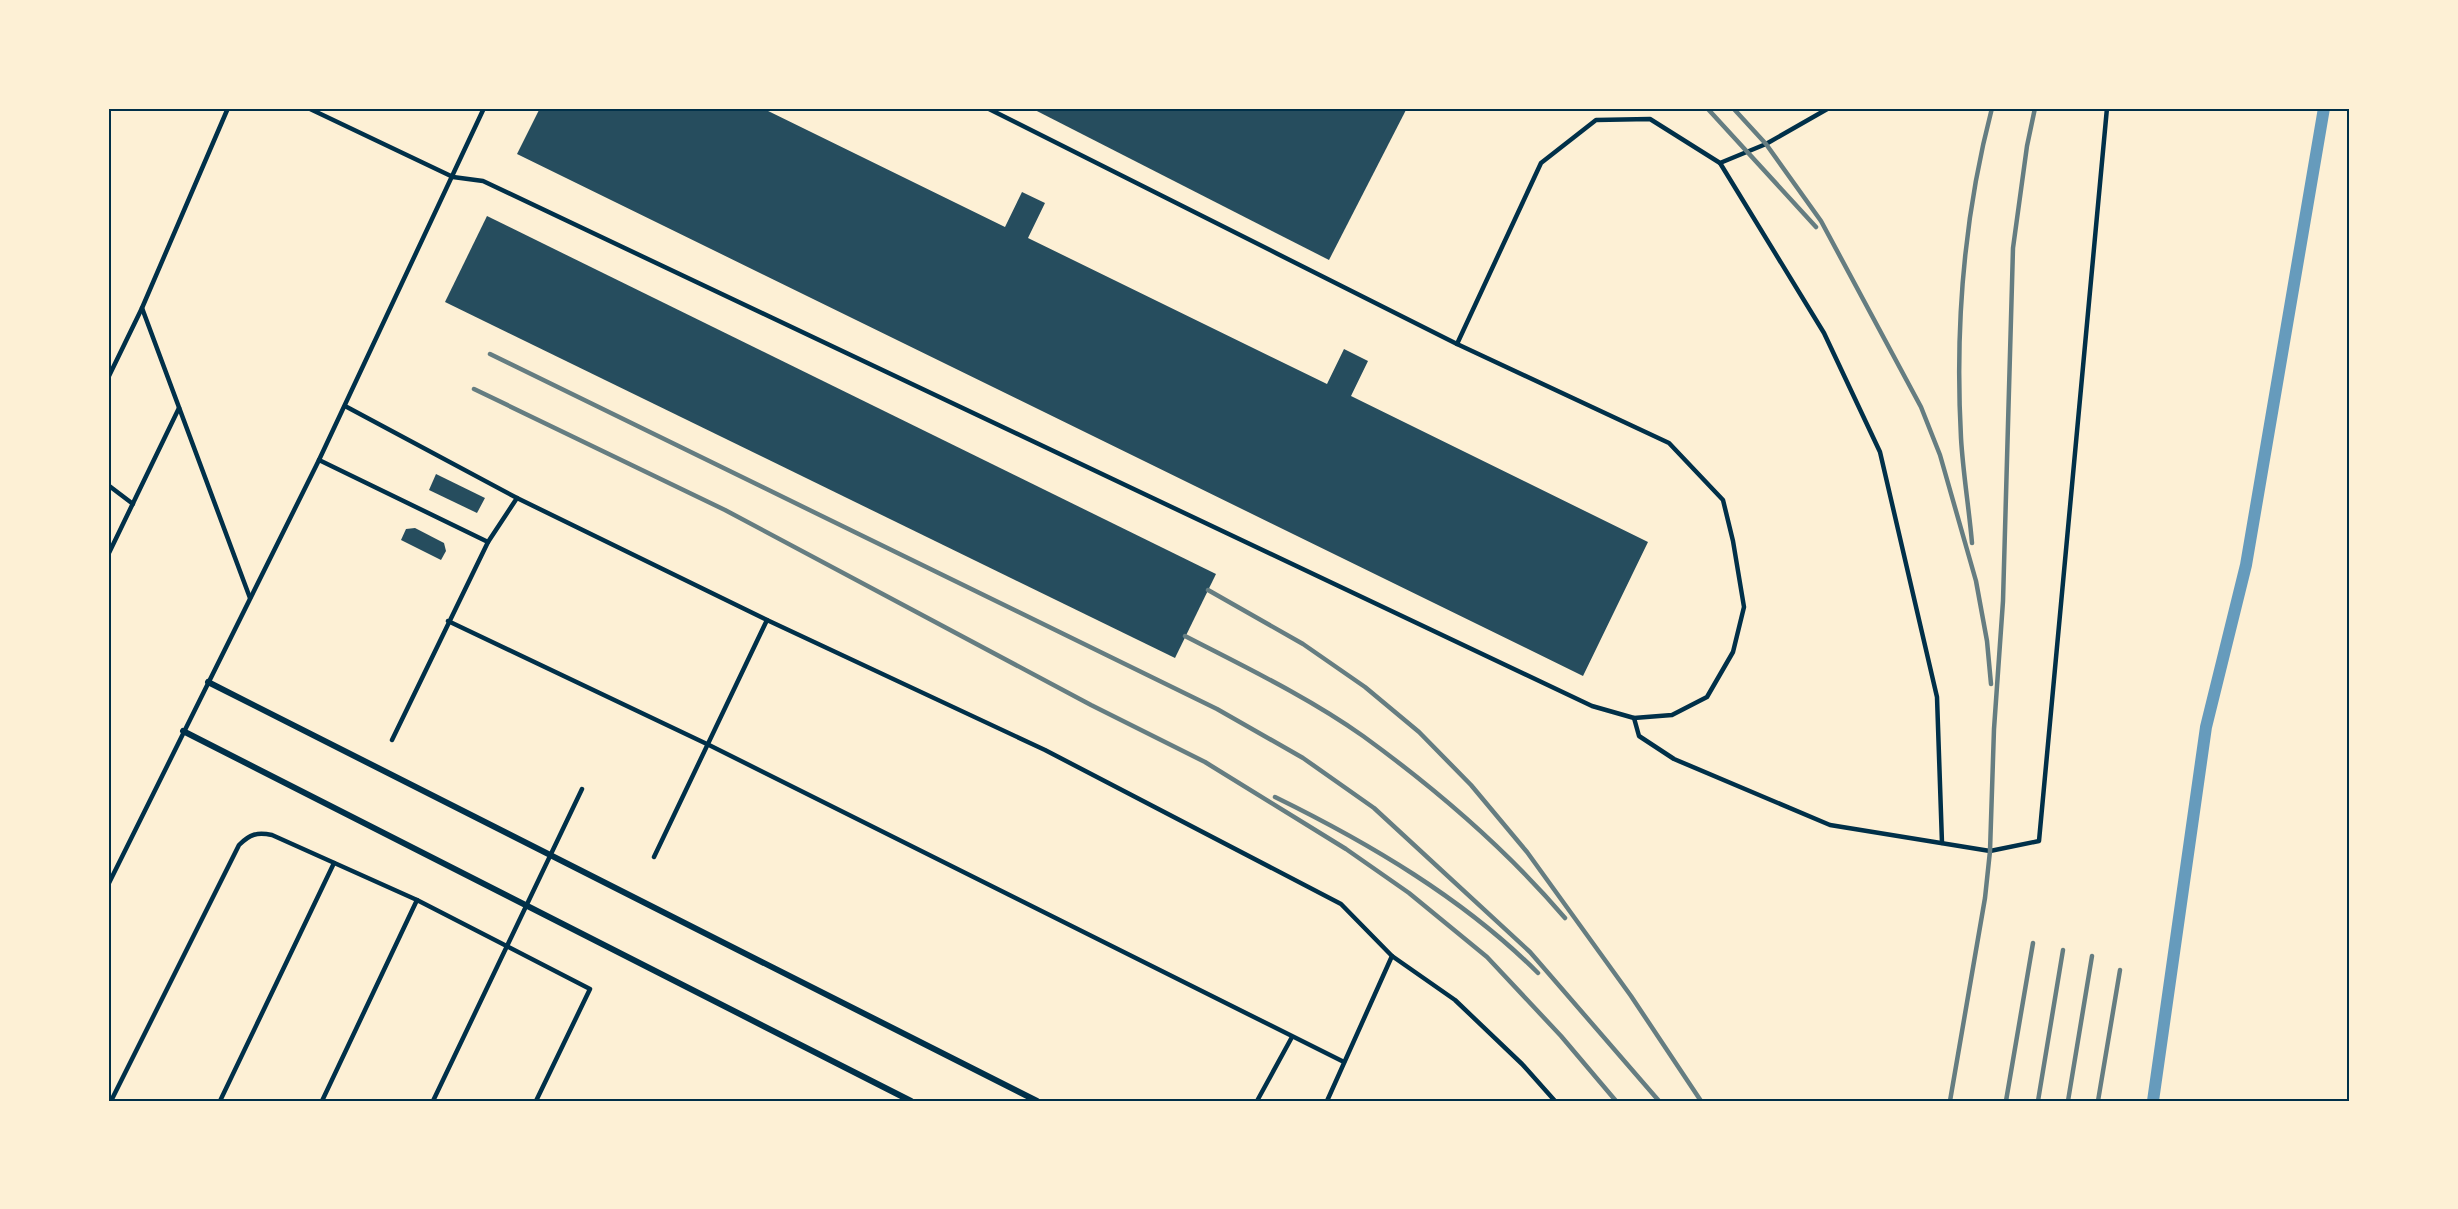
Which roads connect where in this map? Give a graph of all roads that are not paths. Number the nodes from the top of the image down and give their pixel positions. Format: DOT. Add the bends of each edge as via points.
graph roads {
  1 [pos="228,108"];
  2 [pos="309,108"];
  3 [pos="484,108"];
  4 [pos="987,108"];
  5 [pos="1830,108"];
  6 [pos="2107,108"];
  7 [pos="1720,163"];
  8 [pos="453,177"];
  9 [pos="142,308"];
  10 [pos="1457,344"];
  11 [pos="108,378"];
  12 [pos="345,406"];
  13 [pos="179,408"];
  14 [pos="319,460"];
  15 [pos="108,485"];
  16 [pos="517,498"];
  17 [pos="133,504"];
  18 [pos="488,542"];
  19 [pos="108,555"];
  20 [pos="250,598"];
  21 [pos="767,620"];
  22 [pos="448,621"];
  23 [pos="208,682"];
  24 [pos="1634,718"];
  25 [pos="183,731"];
  26 [pos="392,740"];
  27 [pos="709,745"];
  28 [pos="582,789"];
  29 [pos="1942,843"];
  30 [pos="551,855"];
  31 [pos="654,857"];
  32 [pos="334,862"];
  33 [pos="108,885"];
  34 [pos="417,900"];
  35 [pos="526,905"];
  36 [pos="507,944"];
  37 [pos="1392,956"];
  38 [pos="1292,1037"];
  39 [pos="1344,1062"];
  40 [pos="111,1101"];
  41 [pos="220,1101"];
  42 [pos="322,1101"];
  43 [pos="433,1101"];
  44 [pos="536,1101"];
  45 [pos="911,1101"];
  46 [pos="1037,1101"];
  47 [pos="1257,1101"];
  48 [pos="1327,1101"];
  49 [pos="1555,1101"];
  1 -- 9 [label="lane"];
  2 -- 8 [label="lane"];
  3 -- 8 [label="lane"];
  4 -- 10 [label="lane"];
  5 -- 7 [label="lane" via="1766,144"];
  6 -- 29 [label="lane" via="2039,841 1990,851"];
  7 -- 10 [label="lane" via="1650,118 1596,120 1541,164"];
  7 -- 29 [label="lane" via="1824,333 1880,452 1937,697"];
  8 -- 12 [label="lane"];
  8 -- 24 [label="lane" via="483,181 1593,706"];
  9 -- 11 [label="lane"];
  9 -- 13 [label="lane"];
  10 -- 24 [label="lane" via="1669,443 1723,500 1744,607 1733,652 1707,697 1672,715"];
  12 -- 14 [label="lane"];
  12 -- 16 [label="lane"];
  13 -- 17 [label="lane"];
  13 -- 20 [label="lane"];
  14 -- 18 [label="lane"];
  14 -- 20 [label="lane"];
  15 -- 17 [label="lane"];
  16 -- 18 [label="lane"];
  16 -- 21 [label="lane"];
  17 -- 19 [label="lane"];
  18 -- 22 [label="lane"];
  20 -- 23 [label="lane"];
  21 -- 27 [label="lane"];
  21 -- 37 [label="lane" via="1045,750 1341,904"];
  22 -- 26 [label="lane"];
  22 -- 27 [label="lane"];
  23 -- 25 [label="lane"];
  23 -- 30 [label="street"];
  24 -- 29 [label="lane" via="1639,736 1674,759 1830,825"];
  25 -- 33 [label="lane"];
  25 -- 35 [label="street"];
  27 -- 31 [label="lane"];
  27 -- 38 [label="lane"];
  28 -- 30 [label="lane"];
  30 -- 35 [label="lane"];
  30 -- 46 [label="street"];
  32 -- 34 [label="lane"];
  32 -- 40 [label="lane" via="272,835 249,836 239,845"];
  32 -- 41 [label="lane"];
  34 -- 36 [label="lane"];
  34 -- 42 [label="lane"];
  35 -- 36 [label="lane"];
  35 -- 45 [label="street"];
  36 -- 43 [label="lane"];
  36 -- 44 [label="lane" via="590,989"];
  37 -- 39 [label="lane"];
  37 -- 49 [label="lane" via="1455,1000"];
  38 -- 39 [label="lane"];
  38 -- 47 [label="lane"];
  39 -- 48 [label="lane"];
}
